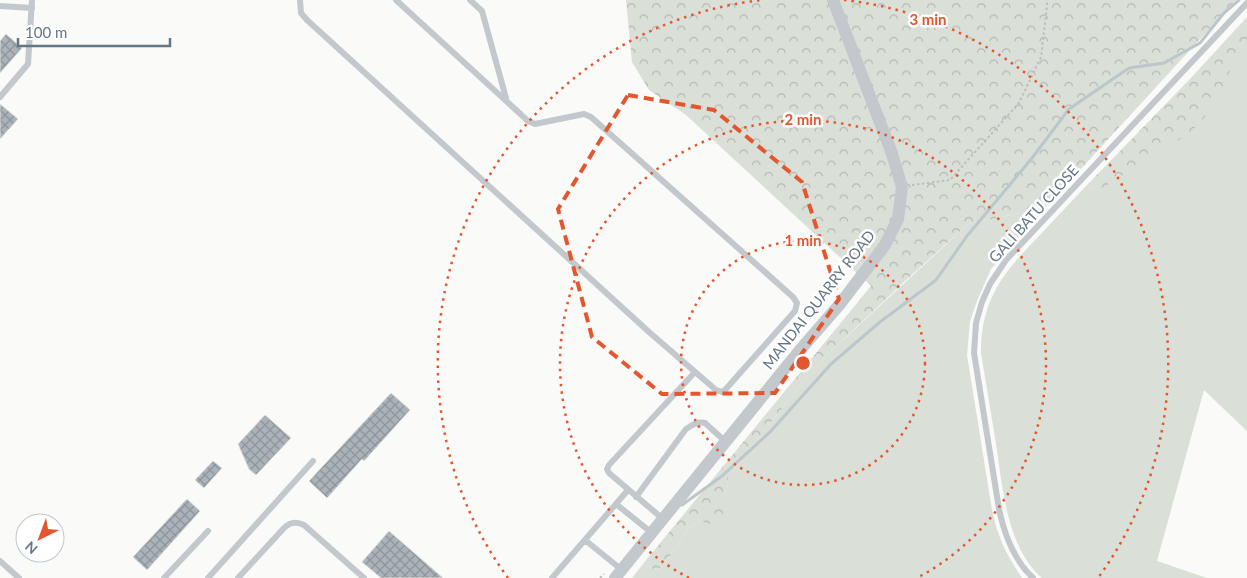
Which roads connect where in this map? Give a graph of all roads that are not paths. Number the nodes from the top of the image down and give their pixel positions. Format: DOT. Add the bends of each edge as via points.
graph roads {
  1 [pos="32,0"];
  2 [pos="300,0"];
  3 [pos="396,0"];
  4 [pos="470,0"];
  5 [pos="833,0"];
  6 [pos="1247,3"];
  7 [pos="0,6"];
  8 [pos="32,8"];
  9 [pos="0,97"];
  10 [pos="506,100"];
  11 [pos="695,372"];
  12 [pos="726,442"];
  13 [pos="313,461"];
  14 [pos="628,490"];
  15 [pos="636,497"];
  16 [pos="616,504"];
  17 [pos="663,519"];
  18 [pos="208,531"];
  19 [pos="652,533"];
  20 [pos="585,540"];
  21 [pos="0,561"];
  22 [pos="618,574"];
  23 [pos="168,577"];
  24 [pos="19,578"];
  25 [pos="208,578"];
  26 [pos="238,578"];
  27 [pos="364,578"];
  28 [pos="552,578"];
  29 [pos="1033,578"];
  1 -- 8 [label="lane"];
  2 -- 11 [label="lane" via="301,13 307,20"];
  3 -- 10 [label="lane"];
  4 -- 10 [label="lane" via="482,11"];
  5 -- 12 [label="street, MANDAI QUARRY ROAD" via="902,187 898,219 885,245 840,304"];
  6 -- 29 [label="lane, GALI BATU CLOSE" via="1006,260 982,302 976,323 974,353 998,509 1012,550"];
  7 -- 8 [label="lane"];
  8 -- 9 [label="lane" via="28,64"];
  10 -- 11 [label="lane" via="535,124 584,114 591,117 793,297 797,303 795,311 725,390 716,390"];
  11 -- 14 [label="lane" via="609,464 609,473"];
  12 -- 15 [label="lane" via="705,423 686,429"];
  12 -- 17 [label="street, MANDAI QUARRY ROAD"];
  13 -- 25 [label="lane"];
  14 -- 15 [label="lane"];
  14 -- 16 [label="lane"];
  15 -- 17 [label="lane"];
  16 -- 19 [label="lane"];
  16 -- 20 [label="lane"];
  17 -- 19 [label="street, MANDAI QUARRY ROAD"];
  18 -- 23 [label="lane"];
  19 -- 22 [label="street, MANDAI QUARRY ROAD"];
  20 -- 22 [label="lane"];
  20 -- 28 [label="lane"];
  21 -- 24 [label="lane"];
  26 -- 27 [label="lane" via="284,528 298,522"];
}
